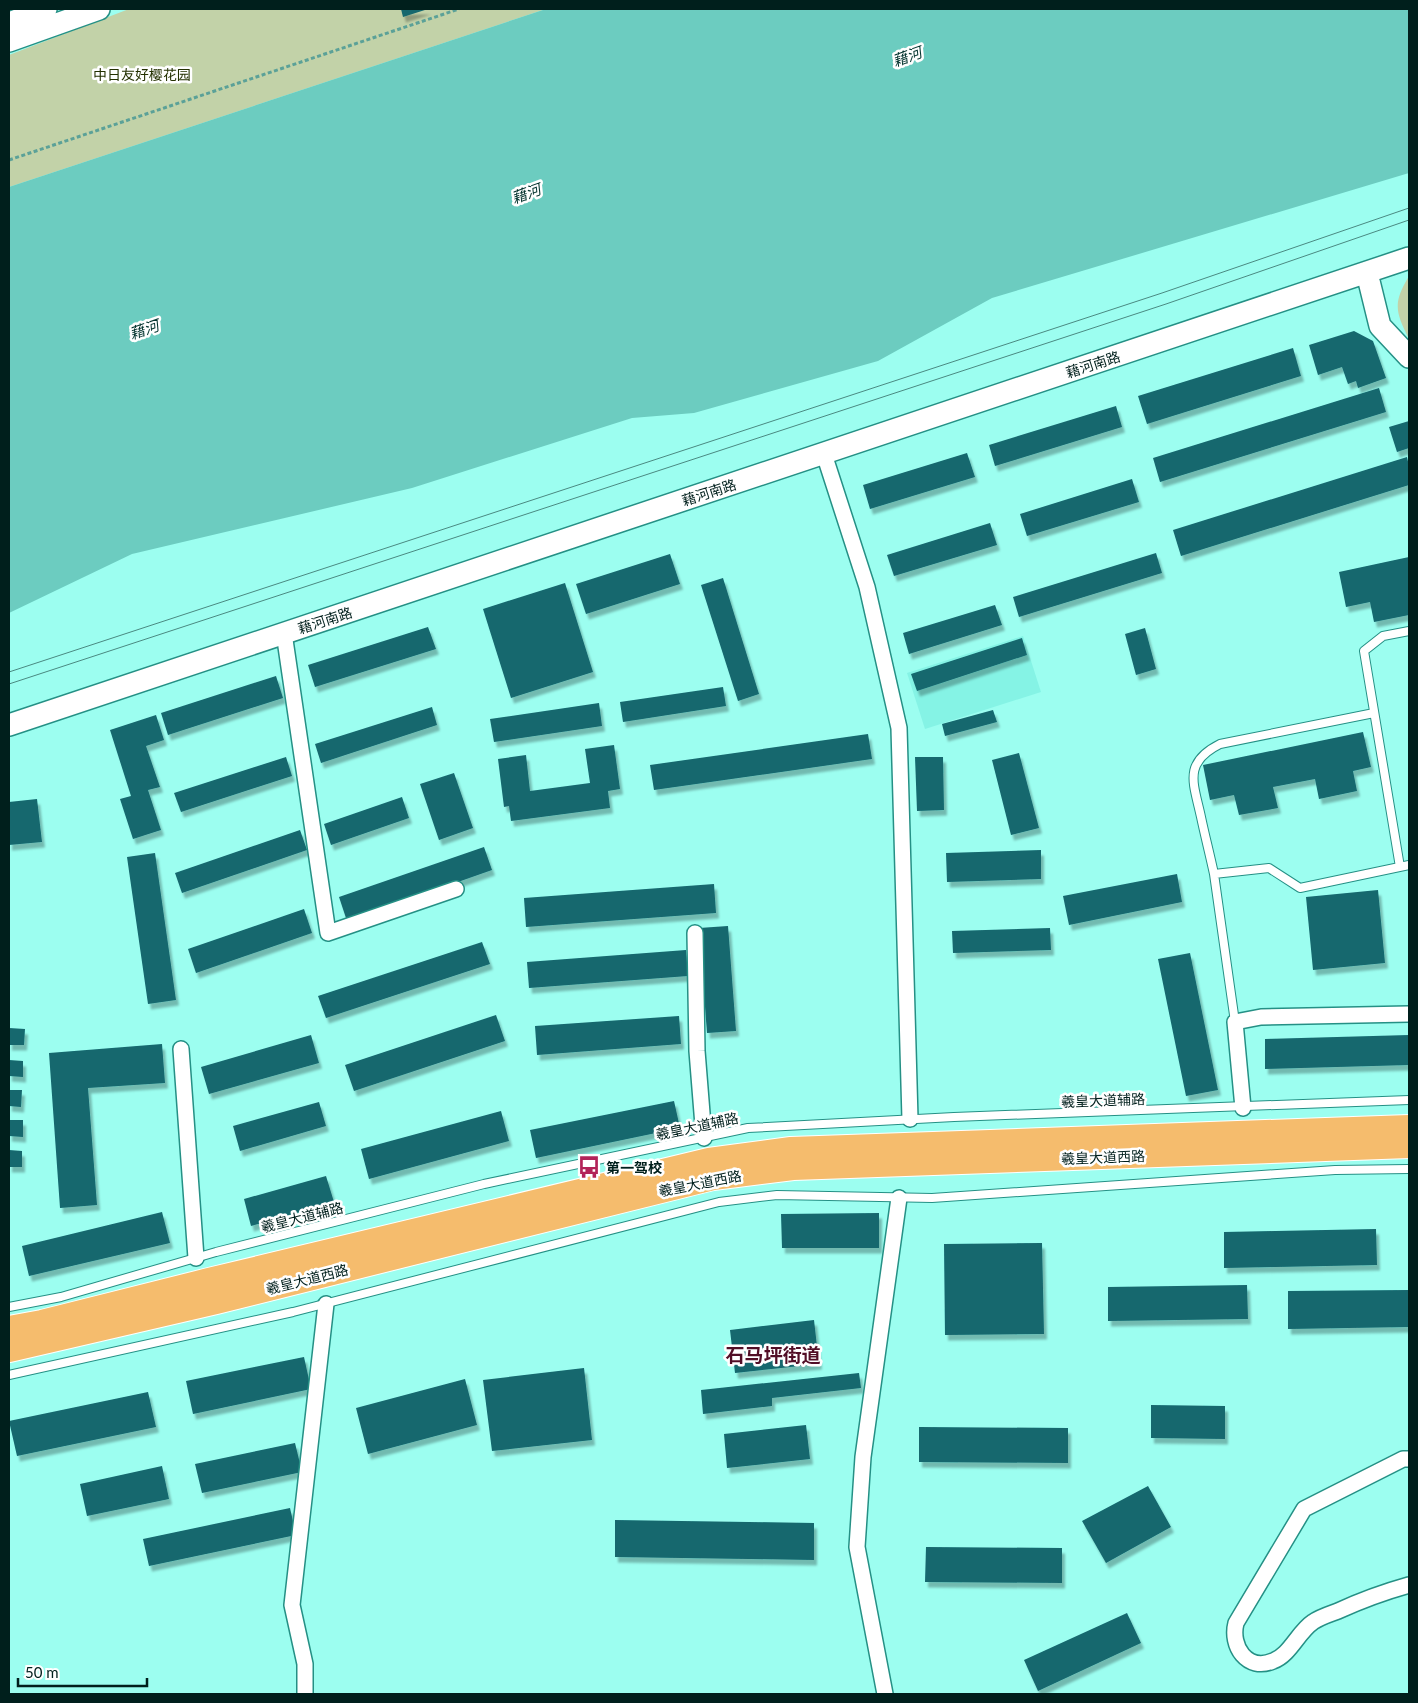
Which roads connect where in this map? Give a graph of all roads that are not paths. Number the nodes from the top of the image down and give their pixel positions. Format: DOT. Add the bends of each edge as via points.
graph roads {
  1 [pos="46,9"];
  2 [pos="99,9"];
  3 [pos="9,23"];
  4 [pos="9,41"];
  5 [pos="1409,258"];
  6 [pos="1368,273"];
  7 [pos="1409,357"];
  8 [pos="824,454"];
  9 [pos="1409,631"];
  10 [pos="284,633"];
  11 [pos="1374,713"];
  12 [pos="9,725"];
  13 [pos="1409,865"];
  14 [pos="1400,867"];
  15 [pos="1214,874"];
  16 [pos="456,889"];
  17 [pos="695,934"];
  18 [pos="1409,1014"];
  19 [pos="1235,1022"];
  20 [pos="180,1049"];
  21 [pos="1409,1100"];
  22 [pos="1243,1108"];
  23 [pos="910,1119"];
  24 [pos="1409,1127"];
  25 [pos="704,1138"];
  26 [pos="1409,1146"];
  27 [pos="1409,1169"];
  28 [pos="899,1198"];
  29 [pos="196,1258"];
  30 [pos="326,1304"];
  31 [pos="9,1307"];
  32 [pos="9,1328"];
  33 [pos="9,1350"];
  34 [pos="9,1375"];
  35 [pos="1409,1459"];
  36 [pos="1409,1586"];
  37 [pos="884,1692"];
  38 [pos="305,1694"];
  1 -- 3 [label="main road"];
  2 -- 4 [label="main road"];
  5 -- 6 [label="main road, 藉河南路"];
  6 -- 7 [label="main road" via="1380,326"];
  6 -- 8 [label="main road, 藉河南路"];
  8 -- 10 [label="main road, 藉河南路"];
  8 -- 23 [label="street" via="867,587 899,728"];
  9 -- 11 [label="lane" via="1383,636 1364,651"];
  10 -- 12 [label="main road, 藉河南路"];
  10 -- 16 [label="street" via="328,933"];
  11 -- 14 [label="lane"];
  11 -- 15 [label="lane" via="1220,744 1205,754 1195,770 1193,789"];
  13 -- 14 [label="lane"];
  14 -- 15 [label="lane" via="1300,888 1269,868"];
  15 -- 19 [label="lane"];
  17 -- 25 [label="street" via="697,1051"];
  18 -- 19 [label="street" via="1261,1017"];
  19 -- 22 [label="street"];
  20 -- 29 [label="street"];
  21 -- 22 [label="lane, 羲皇大道辅路"];
  22 -- 23 [label="lane, 羲皇大道辅路"];
  23 -- 25 [label="lane, 羲皇大道辅路" via="748,1128"];
  24 -- 32 [label="main road, 羲皇大道西路" via="791,1149 709,1160"];
  25 -- 29 [label="lane, 羲皇大道辅路" via="484,1184"];
  26 -- 33 [label="main road, 羲皇大道西路" via="793,1168 713,1178 216,1302"];
  27 -- 28 [label="lane" via="1335,1170"];
  28 -- 30 [label="lane" via="777,1195 719,1202"];
  28 -- 37 [label="street" via="863,1458 857,1547"];
  29 -- 31 [label="lane, 羲皇大道辅路" via="61,1297"];
  30 -- 34 [label="lane"];
  30 -- 38 [label="street" via="292,1606 305,1664"];
  35 -- 36 [label="street" via="1403,1459 1304,1509 1236,1623 1234,1642 1246,1658 1264,1664 1274,1661 1313,1622 1379,1593"];
}
